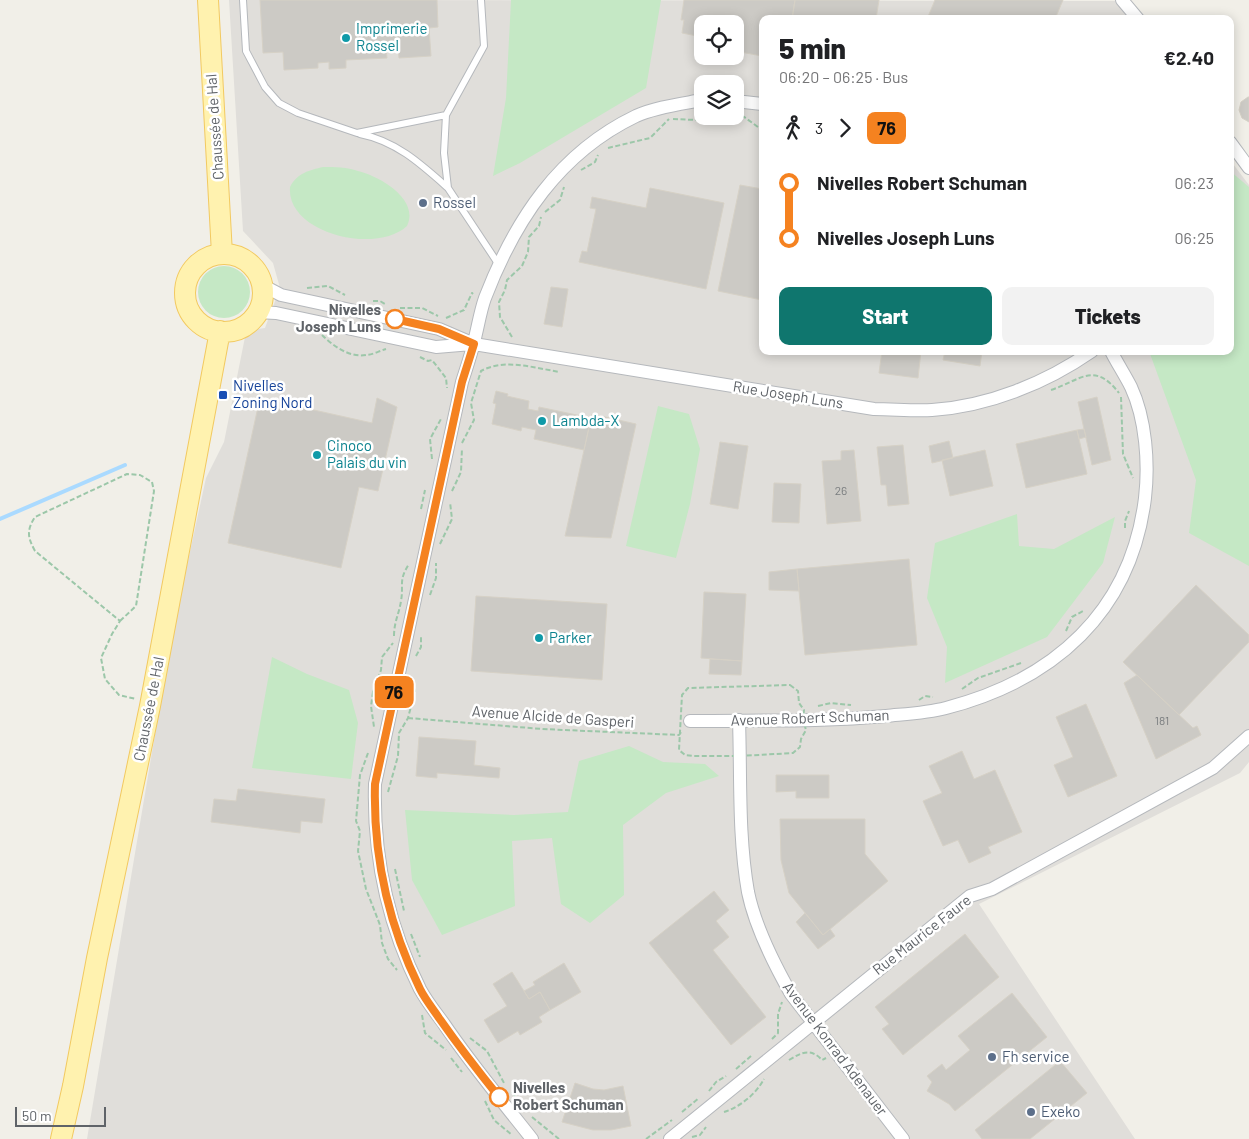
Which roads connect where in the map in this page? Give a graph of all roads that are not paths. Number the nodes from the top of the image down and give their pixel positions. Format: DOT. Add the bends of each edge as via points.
graph roads {
  1 [pos="208,0"];
  2 [pos="243,0"];
  3 [pos="481,0"];
  4 [pos="1122,0"];
  5 [pos="1135,15"];
  6 [pos="694,102"];
  7 [pos="744,102"];
  8 [pos="759,104"];
  9 [pos="446,115"];
  10 [pos="357,133"];
  11 [pos="1234,147"];
  12 [pos="1249,168"];
  13 [pos="448,188"];
  14 [pos="222,254"];
  15 [pos="499,266"];
  16 [pos="262,285"];
  17 [pos="257,312"];
  18 [pos="220,331"];
  19 [pos="474,344"];
  20 [pos="1086,355"];
  21 [pos="1112,355"];
  22 [pos="739,720"];
  23 [pos="690,721"];
  24 [pos="1249,736"];
  25 [pos="812,1023"];
  26 [pos="73,1086"];
  27 [pos="61,1139"];
  28 [pos="68,1139"];
  29 [pos="532,1139"];
  30 [pos="670,1139"];
  31 [pos="904,1139"];
  1 -- 14 [label="main road, Chaussée de Hal"];
  2 -- 10 [label="lane" via="246,51 265,87 279,103 298,113"];
  3 -- 9 [label="lane" via="484,46"];
  4 -- 5 [label="street"];
  6 -- 15 [label="street" via="637,116 606,132 571,159 548,183 522,221"];
  7 -- 8 [label="street"];
  9 -- 10 [label="lane"];
  9 -- 13 [label="lane" via="444,153"];
  10 -- 13 [label="lane" via="393,145 414,158"];
  11 -- 12 [label="street"];
  13 -- 15 [label="lane"];
  14 -- 16 [label="main road" via="249,263"];
  14 -- 18 [label="main road" via="210,256 199,263 191,272 185,295 193,316 202,325"];
  15 -- 19 [label="street" via="483,305"];
  16 -- 17 [label="main road"];
  16 -- 19 [label="street, Rue Joseph Luns" via="281,295 439,329"];
  17 -- 18 [label="main road" via="244,326"];
  17 -- 19 [label="street, Rue Joseph Luns" via="276,313 436,347"];
  18 -- 26 [label="main road, Chaussée de Hal" via="151,702"];
  19 -- 20 [label="street, Rue Joseph Luns" via="874,409 932,410 978,402 1033,385"];
  19 -- 29 [label="street" via="462,382 393,698 375,784 374,820 379,865 396,932 425,997 462,1052"];
  21 -- 22 [label="street, Avenue Robert Schuman" via="1132,388 1139,416 1148,475 1146,493 1138,537 1124,576 1097,618 1075,641 1058,657 1027,677 945,708 850,719"];
  22 -- 23 [label="street, Avenue Robert Schuman"];
  22 -- 25 [label="street, Avenue Konrad Adenauer" via="740,830 749,894 766,944 791,994"];
  24 -- 25 [label="street, Rue Maurice Faure" via="1213,768 992,889 970,896"];
  25 -- 30 [label="street, Rue Maurice Faure"];
  25 -- 31 [label="street, Avenue Konrad Adenauer"];
  26 -- 27 [label="main road, Chaussée de Hal"];
  26 -- 28 [label="main road, Chaussée de Hal"];
}
